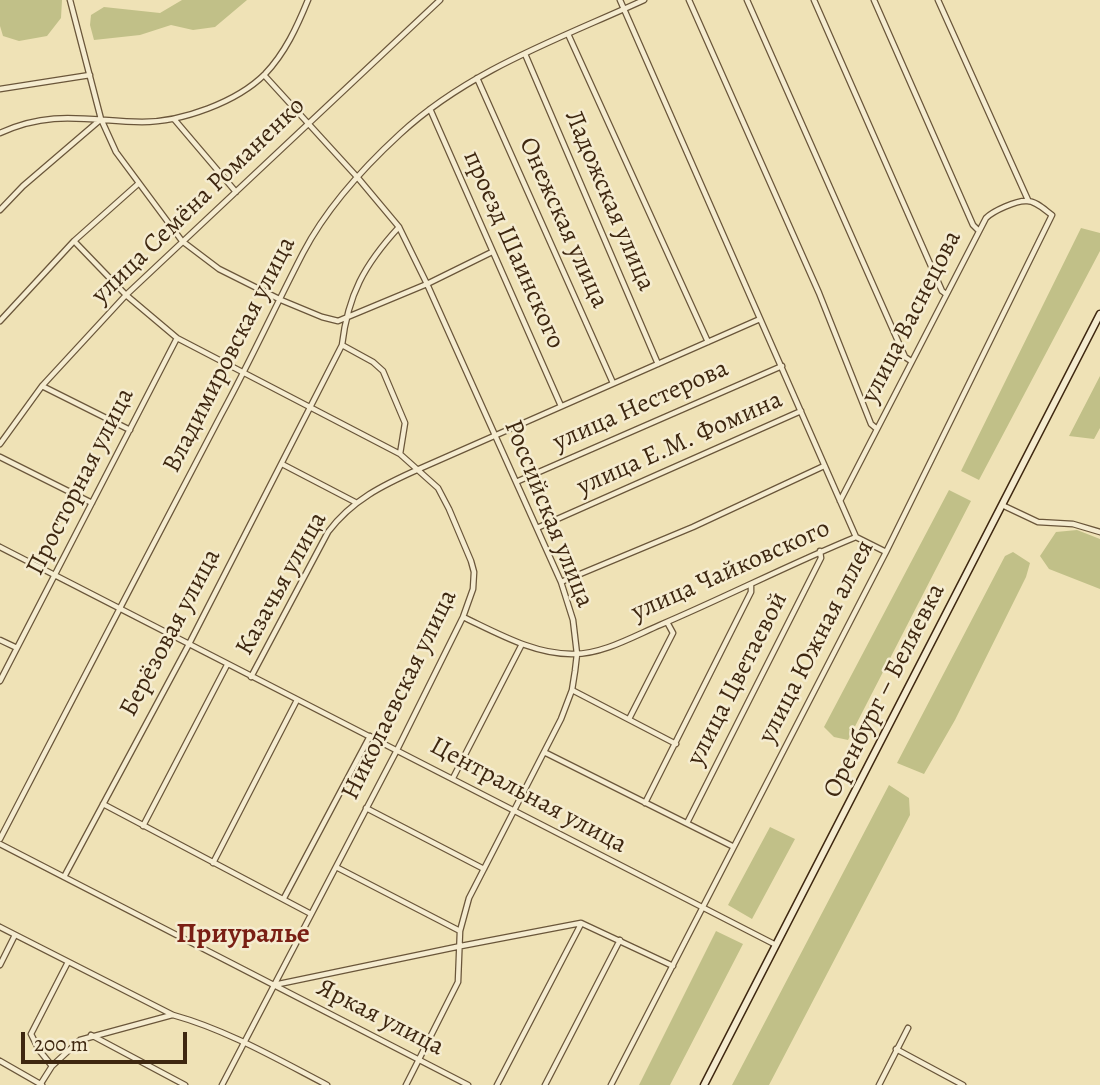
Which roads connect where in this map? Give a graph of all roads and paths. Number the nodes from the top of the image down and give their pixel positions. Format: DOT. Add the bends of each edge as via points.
graph roads {
  1 [pos="70,0"];
  2 [pos="308,0"];
  3 [pos="440,0"];
  4 [pos="621,0"];
  5 [pos="644,0"];
  6 [pos="689,0"];
  7 [pos="747,0"];
  8 [pos="814,0"];
  9 [pos="874,0"];
  10 [pos="938,0"];
  11 [pos="624,9"];
  12 [pos="568,33"];
  13 [pos="525,54"];
  14 [pos="90,75"];
  15 [pos="264,75"];
  16 [pos="477,78"];
  17 [pos="0,89"];
  18 [pos="430,109"];
  19 [pos="101,119"];
  20 [pos="174,119"];
  21 [pos="308,123"];
  22 [pos="0,133"];
  23 [pos="359,178"];
  24 [pos="138,184"];
  25 [pos="236,192"];
  26 [pos="1028,200"];
  27 [pos="0,210"];
  28 [pos="399,227"];
  29 [pos="978,230"];
  30 [pos="74,241"];
  31 [pos="182,241"];
  32 [pos="492,252"];
  33 [pos="427,284"];
  34 [pos="946,293"];
  35 [pos="126,295"];
  36 [pos="281,300"];
  37 [pos="1100,314"];
  38 [pos="345,318"];
  39 [pos="760,319"];
  40 [pos="0,321"];
  41 [pos="177,338"];
  42 [pos="708,342"];
  43 [pos="341,345"];
  44 [pos="911,361"];
  45 [pos="658,364"];
  46 [pos="782,366"];
  47 [pos="244,373"];
  48 [pos="614,383"];
  49 [pos="42,386"];
  50 [pos="310,406"];
  51 [pos="561,406"];
  52 [pos="801,411"];
  53 [pos="877,429"];
  54 [pos="130,430"];
  55 [pos="495,435"];
  56 [pos="0,444"];
  57 [pos="400,454"];
  58 [pos="0,457"];
  59 [pos="282,464"];
  60 [pos="824,466"];
  61 [pos="419,469"];
  62 [pos="516,482"];
  63 [pos="840,501"];
  64 [pos="355,502"];
  65 [pos="92,503"];
  66 [pos="1002,505"];
  67 [pos="537,528"];
  68 [pos="1100,532"];
  69 [pos="856,537"];
  70 [pos="0,547"];
  71 [pos="820,551"];
  72 [pos="886,552"];
  73 [pos="54,575"];
  74 [pos="561,582"];
  75 [pos="751,585"];
  76 [pos="119,609"];
  77 [pos="463,617"];
  78 [pos="667,622"];
  79 [pos="0,640"];
  80 [pos="522,644"];
  81 [pos="188,646"];
  82 [pos="17,649"];
  83 [pos="577,654"];
  84 [pos="227,665"];
  85 [pos="251,677"];
  86 [pos="0,681"];
  87 [pos="572,690"];
  88 [pos="297,700"];
  89 [pos="629,719"];
  90 [pos="370,736"];
  91 [pos="676,744"];
  92 [pos="397,750"];
  93 [pos="544,752"];
  94 [pos="453,778"];
  95 [pos="645,803"];
  96 [pos="103,804"];
  97 [pos="366,808"];
  98 [pos="514,811"];
  99 [pos="687,823"];
  100 [pos="143,826"];
  101 [pos="0,842"];
  102 [pos="732,846"];
  103 [pos="213,863"];
  104 [pos="336,867"];
  105 [pos="484,869"];
  106 [pos="64,877"];
  107 [pos="284,898"];
  108 [pos="701,908"];
  109 [pos="311,914"];
  110 [pos="582,923"];
  111 [pos="0,927"];
  112 [pos="460,931"];
  113 [pos="15,935"];
  114 [pos="620,940"];
  115 [pos="776,945"];
  116 [pos="461,946"];
  117 [pos="68,962"];
  118 [pos="0,965"];
  119 [pos="673,966"];
  120 [pos="274,985"];
  121 [pos="173,1015"];
  122 [pos="908,1028"];
  123 [pos="91,1035"];
  124 [pos="244,1042"];
  125 [pos="896,1049"];
  126 [pos="419,1059"];
  127 [pos="0,1061"];
  128 [pos="52,1066"];
  129 [pos="41,1085"];
  130 [pos="185,1085"];
  131 [pos="222,1085"];
  132 [pos="327,1085"];
  133 [pos="406,1085"];
  134 [pos="468,1085"];
  135 [pos="497,1085"];
  136 [pos="545,1085"];
  137 [pos="611,1085"];
  138 [pos="704,1085"];
  139 [pos="878,1085"];
  140 [pos="963,1085"];
  1 -- 14 [label="street"];
  2 -- 15 [label="street" via="291,37"];
  3 -- 21 [label="street, улица Семёна Романенко"];
  4 -- 11 [label="street"];
  5 -- 11 [label="street, Владимировская улица"];
  6 -- 53 [label="street"];
  7 -- 44 [label="street" via="905,357"];
  8 -- 34 [label="street"];
  9 -- 29 [label="street"];
  10 -- 26 [label="street"];
  11 -- 12 [label="street, Владимировская улица"];
  11 -- 39 [label="street"];
  12 -- 13 [label="street, Владимировская улица"];
  12 -- 42 [label="street"];
  13 -- 16 [label="street, Владимировская улица"];
  13 -- 45 [label="street, Ладожская улица"];
  14 -- 17 [label="street"];
  14 -- 19 [label="street"];
  15 -- 20 [label="street" via="215,105"];
  15 -- 21 [label="street, Российская улица"];
  16 -- 18 [label="street, Владимировская улица"];
  16 -- 48 [label="street, Онежская улица"];
  18 -- 23 [label="street, Владимировская улица"];
  18 -- 32 [label="street, проезд Шаинского"];
  19 -- 20 [label="street"];
  19 -- 22 [label="street" via="65,116 20,124"];
  19 -- 24 [label="street"];
  19 -- 27 [label="street"];
  20 -- 25 [label="street"];
  21 -- 23 [label="street, Российская улица"];
  21 -- 25 [label="street, улица Семёна Романенко"];
  23 -- 28 [label="street, Российская улица"];
  23 -- 36 [label="street, Владимировская улица" via="316,232"];
  24 -- 30 [label="street"];
  24 -- 31 [label="street"];
  25 -- 31 [label="street, улица Семёна Романенко"];
  26 -- 29 [label="street, улица Васнецова" via="994,211"];
  26 -- 72 [label="street, улица Южная аллея" via="1052,215"];
  28 -- 33 [label="street, Российская улица"];
  28 -- 38 [label="street, Берёзовая улица" via="361,275"];
  29 -- 34 [label="street, улица Васнецова"];
  30 -- 35 [label="street, Николаевская улица"];
  30 -- 40 [label="street"];
  31 -- 35 [label="street, улица Семёна Романенко"];
  31 -- 36 [label="street" via="219,269"];
  32 -- 33 [label="street"];
  32 -- 51 [label="street, проезд Шаинского"];
  33 -- 38 [label="street"];
  33 -- 55 [label="street, Российская улица"];
  34 -- 44 [label="street, улица Васнецова"];
  35 -- 41 [label="street, Николаевская улица"];
  35 -- 49 [label="street, улица Семёна Романенко"];
  36 -- 38 [label="street" via="333,320"];
  36 -- 47 [label="street, Владимировская улица"];
  37 -- 66 [label="main road, Оренбург – Беляевка"];
  38 -- 43 [label="street, Берёзовая улица"];
  39 -- 42 [label="street"];
  39 -- 46 [label="street"];
  41 -- 47 [label="street, Николаевская улица"];
  41 -- 54 [label="street, Просторная улица"];
  42 -- 45 [label="street"];
  43 -- 50 [label="street, Берёзовая улица"];
  43 -- 57 [label="street" via="383,371 405,423"];
  44 -- 53 [label="street, улица Васнецова"];
  45 -- 48 [label="street"];
  46 -- 52 [label="street"];
  46 -- 62 [label="street, улица Нестерова"];
  47 -- 50 [label="street, Николаевская улица"];
  47 -- 76 [label="street, Владимировская улица"];
  48 -- 51 [label="street"];
  49 -- 54 [label="street"];
  49 -- 56 [label="street, улица Семёна Романенко"];
  50 -- 57 [label="street, Николаевская улица"];
  50 -- 59 [label="street, Берёзовая улица"];
  51 -- 55 [label="street"];
  52 -- 60 [label="street"];
  52 -- 67 [label="street, улица Е.М. Фомина"];
  53 -- 63 [label="street, улица Васнецова"];
  54 -- 65 [label="street, Просторная улица"];
  55 -- 61 [label="street, Казачья улица"];
  55 -- 62 [label="street, Российская улица"];
  57 -- 61 [label="street, Николаевская улица"];
  58 -- 65 [label="street"];
  59 -- 64 [label="street"];
  59 -- 81 [label="street, Берёзовая улица"];
  60 -- 63 [label="street"];
  60 -- 74 [label="street"];
  61 -- 64 [label="street, Казачья улица"];
  61 -- 77 [label="street, Николаевская улица" via="438,488 471,561 473,589"];
  62 -- 67 [label="street, Российская улица"];
  63 -- 69 [label="street"];
  64 -- 85 [label="street, Казачья улица" via="328,532"];
  65 -- 73 [label="street, Просторная улица"];
  66 -- 68 [label="street" via="1038,522 1073,524"];
  66 -- 115 [label="main road, Оренбург – Беляевка"];
  67 -- 74 [label="street, Российская улица"];
  69 -- 71 [label="street, улица Чайковского"];
  69 -- 72 [label="street"];
  70 -- 73 [label="street, Центральная улица"];
  71 -- 75 [label="street, улица Чайковского"];
  71 -- 99 [label="street, улица Цветаевой" via="821,558"];
  72 -- 102 [label="street, улица Южная аллея"];
  73 -- 76 [label="street, Центральная улица"];
  73 -- 82 [label="street, Просторная улица"];
  74 -- 83 [label="street, Российская улица"];
  75 -- 78 [label="street, улица Чайковского"];
  75 -- 91 [label="street"];
  76 -- 81 [label="street, Центральная улица"];
  76 -- 101 [label="street, Владимировская улица"];
  77 -- 80 [label="street, улица Чайковского"];
  77 -- 92 [label="street, Николаевская улица"];
  78 -- 83 [label="street, улица Чайковского" via="620,643"];
  78 -- 89 [label="street" via="673,634"];
  79 -- 82 [label="street"];
  80 -- 83 [label="street, улица Чайковского"];
  80 -- 94 [label="street"];
  81 -- 84 [label="street, Центральная улица"];
  81 -- 96 [label="street, Берёзовая улица"];
  82 -- 86 [label="street, Просторная улица"];
  83 -- 87 [label="street, Российская улица"];
  84 -- 85 [label="street, Центральная улица"];
  84 -- 100 [label="street"];
  85 -- 88 [label="street, Центральная улица"];
  87 -- 89 [label="street"];
  87 -- 93 [label="street, Российская улица"];
  88 -- 90 [label="street, Центральная улица"];
  88 -- 103 [label="street"];
  89 -- 91 [label="street"];
  90 -- 92 [label="street, Центральная улица"];
  90 -- 107 [label="street"];
  91 -- 95 [label="street"];
  92 -- 94 [label="street, Центральная улица"];
  92 -- 97 [label="street, Николаевская улица"];
  93 -- 95 [label="street"];
  93 -- 98 [label="street, Российская улица"];
  94 -- 98 [label="street, Центральная улица"];
  95 -- 99 [label="street"];
  96 -- 100 [label="street"];
  96 -- 106 [label="street, Берёзовая улица"];
  97 -- 104 [label="street, Николаевская улица"];
  97 -- 105 [label="street"];
  98 -- 105 [label="street, Российская улица"];
  98 -- 108 [label="street, Центральная улица"];
  99 -- 102 [label="street"];
  100 -- 103 [label="street"];
  101 -- 106 [label="street, Яркая улица"];
  102 -- 108 [label="street, улица Южная аллея"];
  103 -- 107 [label="street"];
  104 -- 109 [label="street, Николаевская улица"];
  104 -- 112 [label="street"];
  105 -- 112 [label="street, Российская улица" via="469,898"];
  106 -- 120 [label="street, Яркая улица"];
  107 -- 109 [label="street"];
  108 -- 115 [label="street, Центральная улица"];
  108 -- 119 [label="street, улица Южная аллея"];
  109 -- 120 [label="street, Николаевская улица"];
  110 -- 114 [label="street"];
  110 -- 116 [label="street"];
  110 -- 135 [label="street"];
  111 -- 113 [label="street"];
  112 -- 116 [label="street, Российская улица"];
  113 -- 117 [label="street"];
  113 -- 118 [label="street"];
  114 -- 119 [label="street"];
  114 -- 136 [label="street"];
  115 -- 138 [label="main road, Оренбург – Беляевка"];
  116 -- 120 [label="street"];
  116 -- 126 [label="street, Российская улица" via="458,982"];
  117 -- 121 [label="street"];
  117 -- 128 [label="street" via="31,1034"];
  119 -- 137 [label="street, улица Южная аллея"];
  120 -- 124 [label="street, Николаевская улица"];
  120 -- 126 [label="street, Яркая улица"];
  121 -- 123 [label="street"];
  121 -- 124 [label="street"];
  122 -- 125 [label="street"];
  123 -- 128 [label="street" via="79,1040"];
  123 -- 130 [label="street"];
  124 -- 131 [label="street, Николаевская улица"];
  124 -- 132 [label="street"];
  125 -- 139 [label="street"];
  125 -- 140 [label="street"];
  126 -- 133 [label="street, Российская улица"];
  126 -- 134 [label="street, Яркая улица"];
  127 -- 129 [label="street"];
  128 -- 129 [label="street"];
}
